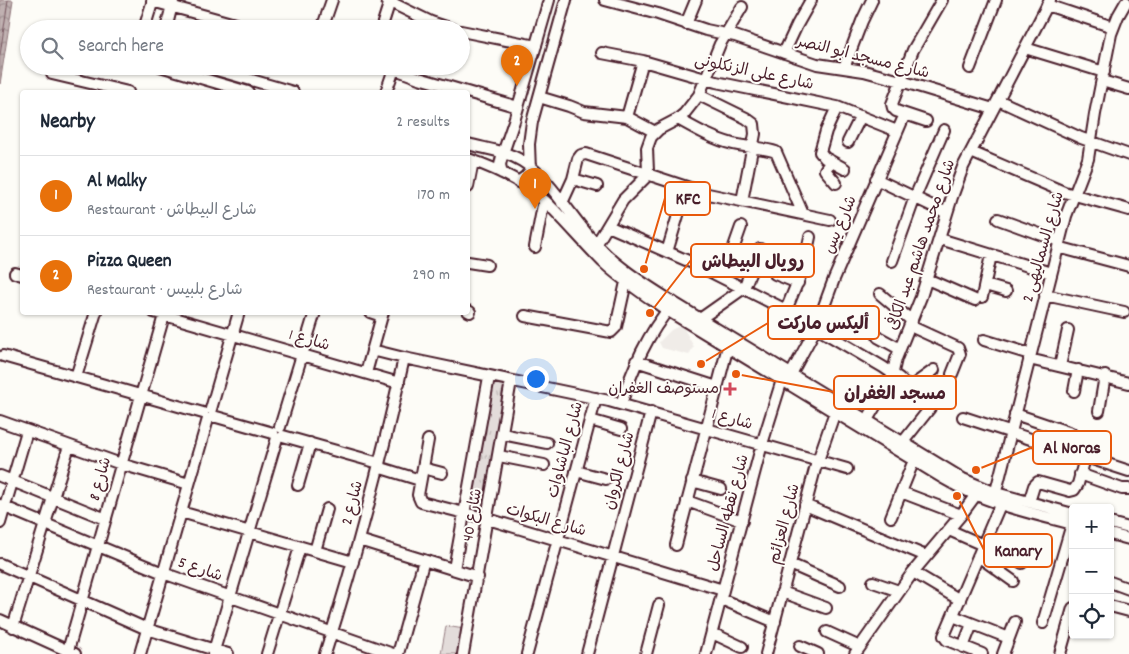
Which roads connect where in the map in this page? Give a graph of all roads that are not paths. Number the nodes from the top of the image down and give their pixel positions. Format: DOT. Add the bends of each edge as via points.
graph roads {
  1 [pos="152,0"];
  2 [pos="332,0"];
  3 [pos="549,0"];
  4 [pos="566,0"];
  5 [pos="605,0"];
  6 [pos="696,0"];
  7 [pos="872,0"];
  8 [pos="942,0"];
  9 [pos="996,0"];
  10 [pos="388,1"];
  11 [pos="806,1"];
  12 [pos="1049,2"];
  13 [pos="173,3"];
  14 [pos="1126,3"];
  15 [pos="742,7"];
  16 [pos="146,20"];
  17 [pos="168,20"];
  18 [pos="225,20"];
  19 [pos="325,20"];
  20 [pos="383,20"];
  21 [pos="427,20"];
  22 [pos="686,24"];
  23 [pos="1113,27"];
  24 [pos="470,33"];
  25 [pos="727,34"];
  26 [pos="536,46"];
  27 [pos="1025,48"];
  28 [pos="602,53"];
  29 [pos="784,53"];
  30 [pos="643,61"];
  31 [pos="844,68"];
  32 [pos="970,68"];
  33 [pos="56,75"];
  34 [pos="190,75"];
  35 [pos="234,75"];
  36 [pos="390,75"];
  37 [pos="412,75"];
  38 [pos="1103,76"];
  39 [pos="707,79"];
  40 [pos="902,81"];
  41 [pos="1129,89"];
  42 [pos="120,90"];
  43 [pos="241,90"];
  44 [pos="286,90"];
  45 [pos="386,90"];
  46 [pos="449,90"];
  47 [pos="470,95"];
  48 [pos="700,95"];
  49 [pos="539,97"];
  50 [pos="995,104"];
  51 [pos="518,107"];
  52 [pos="838,107"];
  53 [pos="894,110"];
  54 [pos="904,114"];
  55 [pos="861,116"];
  56 [pos="627,117"];
  57 [pos="678,119"];
  58 [pos="926,121"];
  59 [pos="892,129"];
  60 [pos="944,130"];
  61 [pos="655,132"];
  62 [pos="848,142"];
  63 [pos="1091,142"];
  64 [pos="470,145"];
  65 [pos="753,148"];
  66 [pos="971,152"];
  67 [pos="503,153"];
  68 [pos="1129,154"];
  69 [pos="470,160"];
  70 [pos="831,161"];
  71 [pos="530,167"];
  72 [pos="845,169"];
  73 [pos="502,173"];
  74 [pos="647,174"];
  75 [pos="573,179"];
  76 [pos="876,179"];
  77 [pos="518,182"];
  78 [pos="836,183"];
  79 [pos="597,186"];
  80 [pos="1074,196"];
  81 [pos="915,197"];
  82 [pos="544,200"];
  83 [pos="742,201"];
  84 [pos="562,203"];
  85 [pos="1129,210"];
  86 [pos="679,212"];
  87 [pos="947,213"];
  88 [pos="803,214"];
  89 [pos="998,219"];
  90 [pos="830,220"];
  91 [pos="608,226"];
  92 [pos="741,227"];
  93 [pos="810,237"];
  94 [pos="940,239"];
  95 [pos="1058,244"];
  96 [pos="535,247"];
  97 [pos="594,248"];
  98 [pos="760,250"];
  99 [pos="667,252"];
  100 [pos="779,253"];
  101 [pos="991,255"];
  102 [pos="892,261"];
  103 [pos="470,262"];
  104 [pos="487,265"];
  105 [pos="1129,266"];
  106 [pos="1051,273"];
  107 [pos="723,278"];
  108 [pos="927,279"];
  109 [pos="626,282"];
  110 [pos="798,283"];
  111 [pos="985,285"];
  112 [pos="744,288"];
  113 [pos="1006,290"];
  114 [pos="880,294"];
  115 [pos="1045,295"];
  116 [pos="671,307"];
  117 [pos="786,310"];
  118 [pos="1124,312"];
  119 [pos="95,315"];
  120 [pos="161,315"];
  121 [pos="164,315"];
  122 [pos="238,315"];
  123 [pos="314,315"];
  124 [pos="382,315"];
  125 [pos="525,316"];
  126 [pos="700,319"];
  127 [pos="911,324"];
  128 [pos="816,328"];
  129 [pos="1068,330"];
  130 [pos="232,335"];
  131 [pos="878,337"];
  132 [pos="984,340"];
  133 [pos="728,346"];
  134 [pos="900,349"];
  135 [pos="372,350"];
  136 [pos="302,355"];
  137 [pos="3,356"];
  138 [pos="1030,357"];
  139 [pos="404,358"];
  140 [pos="636,361"];
  141 [pos="1060,366"];
  142 [pos="934,370"];
  143 [pos="1078,370"];
  144 [pos="366,373"];
  145 [pos="893,374"];
  146 [pos="952,374"];
  147 [pos="1105,376"];
  148 [pos="76,377"];
  149 [pos="489,377"];
  150 [pos="786,377"];
  151 [pos="511,381"];
  152 [pos="399,382"];
  153 [pos="1129,382"];
  154 [pos="717,388"];
  155 [pos="909,388"];
  156 [pos="943,389"];
  157 [pos="1074,391"];
  158 [pos="141,395"];
  159 [pos="596,398"];
  160 [pos="923,401"];
  161 [pos="621,404"];
  162 [pos="837,407"];
  163 [pos="1099,411"];
  164 [pos="650,412"];
  165 [pos="209,414"];
  166 [pos="1015,414"];
  167 [pos="963,418"];
  168 [pos="590,420"];
  169 [pos="867,420"];
  170 [pos="0,421"];
  171 [pos="706,428"];
  172 [pos="621,429"];
  173 [pos="27,431"];
  174 [pos="279,433"];
  175 [pos="1071,433"];
  176 [pos="502,434"];
  177 [pos="1011,434"];
  178 [pos="428,440"];
  179 [pos="903,442"];
  180 [pos="310,443"];
  181 [pos="547,443"];
  182 [pos="762,444"];
  183 [pos="69,446"];
  184 [pos="499,456"];
  185 [pos="1085,458"];
  186 [pos="817,460"];
  187 [pos="914,460"];
  188 [pos="121,464"];
  189 [pos="379,465"];
  190 [pos="544,465"];
  191 [pos="423,468"];
  192 [pos="848,469"];
  193 [pos="576,471"];
  194 [pos="1129,471"];
  195 [pos="442,474"];
  196 [pos="1080,474"];
  197 [pos="0,476"];
  198 [pos="606,479"];
  199 [pos="420,480"];
  200 [pos="12,481"];
  201 [pos="692,481"];
  202 [pos="189,484"];
  203 [pos="298,485"];
  204 [pos="721,489"];
  205 [pos="1129,489"];
  206 [pos="978,491"];
  207 [pos="901,492"];
  208 [pos="53,498"];
  209 [pos="996,500"];
  210 [pos="687,501"];
  211 [pos="1029,502"];
  212 [pos="805,505"];
  213 [pos="2,506"];
  214 [pos="327,509"];
  215 [pos="181,512"];
  216 [pos="464,513"];
  217 [pos="961,515"];
  218 [pos="891,517"];
  219 [pos="106,519"];
  220 [pos="488,519"];
  221 [pos="1069,520"];
  222 [pos="1069,520"];
  223 [pos="742,521"];
  224 [pos="0,523"];
  225 [pos="45,524"];
  226 [pos="1114,524"];
  227 [pos="1129,528"];
  228 [pos="949,530"];
  229 [pos="249,532"];
  230 [pos="1069,532"];
  231 [pos="1114,535"];
  232 [pos="1129,539"];
  233 [pos="359,540"];
  234 [pos="558,540"];
  235 [pos="985,541"];
  236 [pos="676,545"];
  237 [pos="98,546"];
  238 [pos="300,547"];
  239 [pos="315,551"];
  240 [pos="613,556"];
  241 [pos="926,556"];
  242 [pos="978,556"];
  243 [pos="424,560"];
  244 [pos="353,562"];
  245 [pos="1022,563"];
  246 [pos="0,564"];
  247 [pos="790,564"];
  248 [pos="454,569"];
  249 [pos="913,572"];
  250 [pos="163,573"];
  251 [pos="478,576"];
  252 [pos="29,577"];
  253 [pos="1013,581"];
  254 [pos="873,582"];
  255 [pos="1114,583"];
  256 [pos="840,586"];
  257 [pos="1129,589"];
  258 [pos="899,591"];
  259 [pos="782,592"];
  260 [pos="722,594"];
  261 [pos="229,596"];
  262 [pos="82,600"];
  263 [pos="960,600"];
  264 [pos="659,605"];
  265 [pos="1114,607"];
  266 [pos="826,608"];
  267 [pos="1129,611"];
  268 [pos="279,614"];
  269 [pos="953,616"];
  270 [pos="0,620"];
  271 [pos="775,622"];
  272 [pos="1015,622"];
  273 [pos="1069,622"];
  274 [pos="1043,623"];
  275 [pos="972,624"];
  276 [pos="13,626"];
  277 [pos="147,629"];
  278 [pos="332,632"];
  279 [pos="712,632"];
  280 [pos="828,632"];
  281 [pos="1009,638"];
  282 [pos="800,646"];
  283 [pos="742,647"];
  284 [pos="963,647"];
  285 [pos="213,652"];
  286 [pos="860,652"];
  287 [pos="70,653"];
  288 [pos="140,654"];
  289 [pos="228,654"];
  290 [pos="267,654"];
  291 [pos="325,654"];
  292 [pos="393,654"];
  293 [pos="398,654"];
  294 [pos="463,654"];
  295 [pos="527,654"];
  296 [pos="587,654"];
  297 [pos="646,654"];
  298 [pos="706,654"];
  299 [pos="766,654"];
  300 [pos="818,654"];
  301 [pos="982,654"];
  302 [pos="1003,654"];
  303 [pos="1060,654"];
  1 -- 13 [label="street"];
  1 -- 16 [label="street"];
  2 -- 19 [label="street"];
  3 -- 26 [label="street"];
  4 -- 49 [label="street"];
  5 -- 22 [label="street, شارع مسجد ابو النصر"];
  6 -- 22 [label="street"];
  7 -- 31 [label="street"];
  8 -- 40 [label="street" via="917,42"];
  9 -- 32 [label="street"];
  10 -- 20 [label="street"];
  10 -- 21 [label="street"];
  11 -- 29 [label="street"];
  12 -- 23 [label="street"];
  12 -- 27 [label="street, شارع محمد هاشم عبد الكافى"];
  13 -- 17 [label="street"];
  13 -- 18 [label="street"];
  14 -- 23 [label="street, شارع السماليهى 2"];
  15 -- 25 [label="street"];
  22 -- 25 [label="street, شارع مسجد ابو النصر"];
  23 -- 38 [label="street, شارع السماليهى 2"];
  24 -- 26 [label="street"];
  25 -- 29 [label="street, شارع مسجد ابو النصر"];
  25 -- 39 [label="street"];
  26 -- 51 [label="street"];
  27 -- 38 [label="street"];
  27 -- 50 [label="street, شارع محمد هاشم عبد الكافى"];
  28 -- 30 [label="street, شارع على الزنكلونى"];
  29 -- 31 [label="street, شارع مسجد ابو النصر" via="817,64"];
  30 -- 39 [label="street, شارع على الزنكلونى"];
  30 -- 56 [label="street"];
  31 -- 40 [label="street, شارع مسجد ابو النصر"];
  33 -- 42 [label="street"];
  34 -- 43 [label="street"];
  35 -- 44 [label="street"];
  36 -- 45 [label="street"];
  37 -- 46 [label="street"];
  38 -- 41 [label="street"];
  38 -- 63 [label="street, شارع السماليهى 2"];
  39 -- 48 [label="street"];
  39 -- 52 [label="street, شارع على الزنكلونى"];
  40 -- 50 [label="street, شارع مسجد ابو النصر"];
  40 -- 53 [label="street" via="892,104"];
  47 -- 51 [label="street"];
  48 -- 57 [label="street"];
  48 -- 65 [label="street" via="751,120 756,129"];
  49 -- 56 [label="street" via="584,112"];
  49 -- 71 [label="street" via="530,133"];
  50 -- 63 [label="street, شارع مسجد ابو النصر"];
  50 -- 66 [label="street, شارع محمد هاشم عبد الكافى"];
  51 -- 67 [label="street"];
  52 -- 55 [label="street, شارع على الزنكلونى"];
  52 -- 70 [label="street" via="821,148 822,155"];
  53 -- 54 [label="street"];
  53 -- 59 [label="street"];
  54 -- 58 [label="street"];
  54 -- 59 [label="street, شارع يس"];
  55 -- 59 [label="street, شارع على الزنكلونى"];
  55 -- 62 [label="street"];
  56 -- 61 [label="street"];
  57 -- 61 [label="street"];
  57 -- 65 [label="street" via="716,139"];
  59 -- 76 [label="street, شارع يس"];
  60 -- 81 [label="street"];
  61 -- 74 [label="street" via="647,148"];
  63 -- 68 [label="street, شارع مسجد ابو النصر"];
  63 -- 80 [label="street, شارع السماليهى 2" via="1086,168"];
  64 -- 67 [label="street"];
  65 -- 83 [label="street"];
  65 -- 88 [label="street" via="778,153"];
  66 -- 80 [label="street"];
  66 -- 87 [label="street, شارع محمد هاشم عبد الكافى"];
  67 -- 71 [label="street"];
  67 -- 73 [label="street"];
  69 -- 73 [label="street"];
  70 -- 72 [label="street"];
  70 -- 78 [label="street" via="825,170"];
  71 -- 77 [label="street" via="525,178"];
  71 -- 84 [label="street"];
  73 -- 77 [label="street"];
  74 -- 75 [label="street" via="586,154 578,159"];
  74 -- 83 [label="street" via="708,194"];
  74 -- 91 [label="street" via="623,200"];
  75 -- 79 [label="street"];
  75 -- 84 [label="street"];
  76 -- 81 [label="street"];
  76 -- 128 [label="street, شارع يس"];
  77 -- 82 [label="street"];
  80 -- 85 [label="street"];
  80 -- 95 [label="street, شارع السماليهى 2"];
  81 -- 87 [label="street"];
  81 -- 102 [label="street"];
  82 -- 96 [label="street"];
  82 -- 97 [label="street"];
  83 -- 88 [label="street"];
  84 -- 97 [label="street"];
  86 -- 99 [label="street"];
  87 -- 94 [label="street, شارع محمد هاشم عبد الكافى"];
  88 -- 90 [label="street"];
  89 -- 95 [label="street"];
  91 -- 97 [label="street"];
  91 -- 99 [label="street"];
  92 -- 107 [label="street"];
  93 -- 110 [label="street"];
  94 -- 101 [label="street"];
  94 -- 108 [label="street, شارع محمد هاشم عبد الكافى"];
  95 -- 105 [label="street"];
  95 -- 106 [label="street, شارع السماليهى 2"];
  97 -- 109 [label="street"];
  97 -- 116 [label="street"];
  98 -- 112 [label="street"];
  99 -- 107 [label="street"];
  100 -- 110 [label="street" via="774,266 776,274"];
  101 -- 106 [label="street"];
  101 -- 111 [label="street"];
  103 -- 104 [label="street"];
  106 -- 115 [label="street, شارع السماليهى 2"];
  107 -- 112 [label="street"];
  108 -- 111 [label="street" via="979,298"];
  108 -- 127 [label="street, شارع محمد هاشم عبد الكافى"];
  109 -- 116 [label="street"];
  109 -- 125 [label="street" via="616,329 611,332"];
  110 -- 117 [label="street"];
  111 -- 113 [label="street"];
  112 -- 117 [label="street"];
  112 -- 126 [label="street"];
  114 -- 127 [label="street"];
  115 -- 118 [label="street"];
  115 -- 138 [label="street, شارع السماليهى 2"];
  116 -- 126 [label="street"];
  116 -- 133 [label="street"];
  116 -- 140 [label="street"];
  117 -- 128 [label="street"];
  119 -- 148 [label="street"];
  120 -- 158 [label="street, شارع 8"];
  121 -- 130 [label="street, شارع 1"];
  122 -- 130 [label="street"];
  123 -- 136 [label="street"];
  124 -- 135 [label="street"];
  126 -- 150 [label="street"];
  127 -- 134 [label="street, شارع محمد هاشم عبد الكافى"];
  127 -- 146 [label="street" via="958,348 960,354"];
  128 -- 145 [label="street"];
  128 -- 150 [label="street, شارع يس"];
  129 -- 141 [label="street"];
  130 -- 136 [label="street, شارع 1"];
  130 -- 165 [label="street"];
  131 -- 134 [label="street"];
  132 -- 138 [label="street"];
  133 -- 150 [label="street"];
  133 -- 154 [label="street"];
  134 -- 145 [label="street, شارع محمد هاشم عبد الكافى"];
  135 -- 139 [label="street, شارع 1"];
  135 -- 144 [label="street"];
  136 -- 144 [label="street, شارع 1"];
  136 -- 174 [label="street"];
  137 -- 148 [label="street"];
  138 -- 141 [label="street"];
  138 -- 166 [label="street, شارع السماليهى 2"];
  139 -- 149 [label="street, شارع 1"];
  139 -- 152 [label="street, شارع 2"];
  140 -- 154 [label="street"];
  140 -- 161 [label="street"];
  141 -- 143 [label="street"];
  142 -- 155 [label="street"];
  143 -- 147 [label="street"];
  143 -- 157 [label="street"];
  144 -- 152 [label="street, شارع 1"];
  145 -- 155 [label="street"];
  145 -- 169 [label="street, شارع محمد هاشم عبد الكافى"];
  147 -- 153 [label="street"];
  147 -- 163 [label="street"];
  148 -- 158 [label="street"];
  149 -- 151 [label="street, شارع 1"];
  149 -- 216 [label="street, شارع 40"];
  150 -- 162 [label="street"];
  150 -- 182 [label="street, شارع نقطه الساحل"];
  151 -- 159 [label="street, شارع 1"];
  151 -- 176 [label="street, شارع 40"];
  152 -- 189 [label="street, شارع 2"];
  154 -- 171 [label="street"];
  155 -- 160 [label="street"];
  156 -- 160 [label="street"];
  158 -- 165 [label="street"];
  158 -- 188 [label="street, شارع 8"];
  159 -- 161 [label="street, شارع 1"];
  159 -- 168 [label="street, شارع الباشاوات"];
  160 -- 179 [label="street" via="929,410"];
  161 -- 164 [label="street, شارع 1"];
  162 -- 169 [label="street"];
  162 -- 186 [label="street, شارع العزائم"];
  162 -- 187 [label="street"];
  164 -- 171 [label="street, شارع 1"];
  164 -- 240 [label="street, شارع الكروان"];
  165 -- 174 [label="street"];
  165 -- 202 [label="street"];
  166 -- 175 [label="street"];
  166 -- 177 [label="street, شارع السماليهى 2"];
  167 -- 177 [label="street"];
  168 -- 172 [label="street"];
  168 -- 193 [label="street, شارع الباشاوات"];
  169 -- 179 [label="street"];
  170 -- 173 [label="street"];
  171 -- 182 [label="street, شارع 1"];
  171 -- 201 [label="street"];
  173 -- 183 [label="street"];
  173 -- 200 [label="street"];
  174 -- 180 [label="street"];
  174 -- 229 [label="street"];
  176 -- 181 [label="street"];
  176 -- 184 [label="street, شارع 40"];
  177 -- 185 [label="street"];
  177 -- 209 [label="street, شارع السماليهى 2"];
  178 -- 191 [label="street, شارع البكوات"];
  179 -- 206 [label="street"];
  180 -- 189 [label="street"];
  180 -- 203 [label="street"];
  182 -- 186 [label="street, شارع 1"];
  182 -- 223 [label="street, شارع نقطه الساحل"];
  183 -- 188 [label="street"];
  183 -- 208 [label="street"];
  184 -- 190 [label="street"];
  184 -- 220 [label="street, شارع 40"];
  185 -- 194 [label="street"];
  185 -- 196 [label="street"];
  186 -- 192 [label="street, شارع 1"];
  186 -- 212 [label="street, شارع العزائم"];
  187 -- 206 [label="street"];
  187 -- 207 [label="street"];
  188 -- 202 [label="street"];
  188 -- 219 [label="street, شارع 8"];
  189 -- 199 [label="street"];
  189 -- 233 [label="street, شارع 2"];
  191 -- 195 [label="street"];
  191 -- 199 [label="street, شارع البكوات"];
  193 -- 198 [label="street"];
  193 -- 234 [label="street, شارع الباشاوات"];
  196 -- 205 [label="street"];
  196 -- 211 [label="street" via="1077,486 1072,490 1036,483"];
  197 -- 200 [label="street"];
  199 -- 216 [label="street, شارع البكوات" via="418,495 421,502"];
  200 -- 208 [label="street"];
  200 -- 213 [label="street"];
  201 -- 204 [label="street"];
  201 -- 210 [label="street"];
  202 -- 215 [label="street"];
  206 -- 209 [label="street"];
  206 -- 217 [label="street"];
  207 -- 217 [label="street"];
  207 -- 218 [label="street"];
  208 -- 219 [label="street"];
  208 -- 225 [label="street"];
  209 -- 211 [label="street"];
  209 -- 221 [label="street"];
  209 -- 235 [label="street, شارع السماليهى 2"];
  210 -- 223 [label="street"];
  210 -- 236 [label="street"];
  211 -- 222 [label="street"];
  212 -- 241 [label="street"];
  212 -- 247 [label="street, شارع العزائم"];
  213 -- 224 [label="street"];
  213 -- 225 [label="street, شارع 5"];
  214 -- 239 [label="street"];
  215 -- 229 [label="street"];
  215 -- 250 [label="street"];
  216 -- 220 [label="street, شارع البكوات"];
  216 -- 248 [label="street, شارع 40"];
  217 -- 228 [label="street"];
  219 -- 237 [label="street, شارع 8"];
  220 -- 234 [label="street, شارع البكوات"];
  220 -- 251 [label="street, شارع 40"];
  223 -- 260 [label="street, شارع نقطه الساحل"];
  225 -- 237 [label="street, شارع 5"];
  225 -- 252 [label="street"];
  226 -- 227 [label="street"];
  228 -- 235 [label="street"];
  228 -- 241 [label="street"];
  229 -- 238 [label="street"];
  229 -- 261 [label="street"];
  230 -- 274 [label="street"];
  231 -- 232 [label="street"];
  233 -- 243 [label="street"];
  233 -- 244 [label="street, شارع 2"];
  234 -- 240 [label="street, شارع البكوات"];
  234 -- 295 [label="street, شارع الباشاوات"];
  235 -- 242 [label="street, شارع السماليهى 2"];
  235 -- 245 [label="street"];
  237 -- 250 [label="street, شارع 5"];
  237 -- 262 [label="street, شارع 8"];
  238 -- 239 [label="street"];
  238 -- 268 [label="street"];
  239 -- 244 [label="street"];
  240 -- 260 [label="street, شارع البكوات"];
  240 -- 296 [label="street, شارع الكروان"];
  241 -- 249 [label="street"];
  242 -- 253 [label="street"];
  242 -- 263 [label="street, شارع السماليهى 2"];
  243 -- 248 [label="street"];
  243 -- 293 [label="street"];
  244 -- 278 [label="street, شارع 2"];
  246 -- 252 [label="street"];
  247 -- 256 [label="street"];
  247 -- 259 [label="street, شارع العزائم"];
  248 -- 251 [label="street"];
  249 -- 258 [label="street"];
  249 -- 263 [label="street"];
  250 -- 261 [label="street, شارع 5"];
  250 -- 277 [label="street"];
  251 -- 294 [label="street, شارع 40"];
  252 -- 262 [label="street"];
  252 -- 276 [label="street"];
  254 -- 258 [label="street"];
  255 -- 257 [label="street"];
  258 -- 286 [label="street"];
  259 -- 266 [label="street"];
  259 -- 271 [label="street, شارع العزائم"];
  260 -- 271 [label="street, شارع البكوات"];
  260 -- 279 [label="street, شارع نقطه الساحل"];
  261 -- 268 [label="street, شارع 5"];
  261 -- 285 [label="street"];
  262 -- 277 [label="street"];
  262 -- 287 [label="street, شارع 8"];
  263 -- 269 [label="street, شارع السماليهى 2"];
  264 -- 297 [label="street"];
  265 -- 267 [label="street"];
  268 -- 278 [label="street, شارع 5"];
  268 -- 290 [label="street"];
  269 -- 275 [label="street"];
  269 -- 284 [label="street, شارع السماليهى 2" via="945,638"];
  270 -- 276 [label="street"];
  271 -- 299 [label="street, شارع العزائم"];
  272 -- 281 [label="street"];
  273 -- 303 [label="street"];
  275 -- 281 [label="street"];
  275 -- 284 [label="street"];
  276 -- 287 [label="street"];
  277 -- 285 [label="street"];
  277 -- 288 [label="street"];
  278 -- 291 [label="street, شارع 2"];
  278 -- 292 [label="street, شارع 5"];
  279 -- 283 [label="street"];
  279 -- 298 [label="street, شارع نقطه الساحل"];
  280 -- 286 [label="street"];
  281 -- 302 [label="street"];
  282 -- 300 [label="street"];
  284 -- 301 [label="street"];
  285 -- 289 [label="street"];
}
